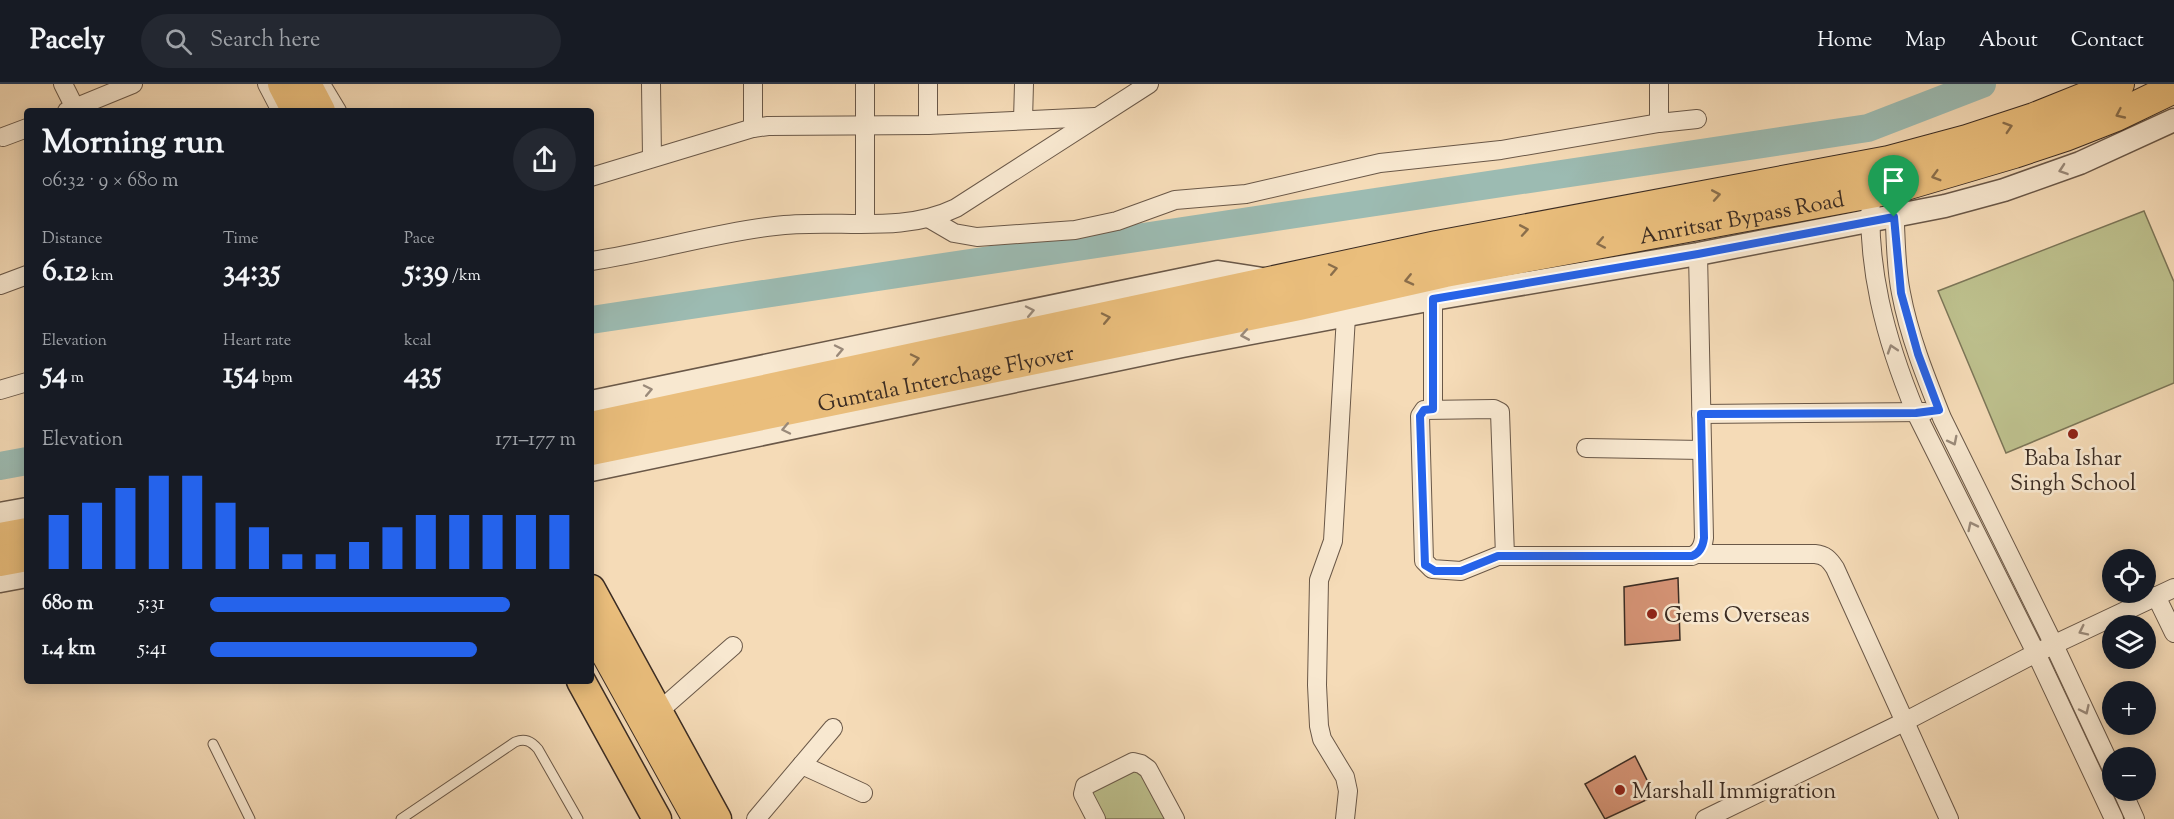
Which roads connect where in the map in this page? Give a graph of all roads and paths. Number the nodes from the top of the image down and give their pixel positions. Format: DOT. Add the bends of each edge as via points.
graph roads {
  1 [pos="63,84"];
  2 [pos="133,84"];
  3 [pos="267,84"];
  4 [pos="283,84"];
  5 [pos="306,84"];
  6 [pos="321,84"];
  7 [pos="651,84"];
  8 [pos="753,84"];
  9 [pos="865,84"];
  10 [pos="928,84"];
  11 [pos="1024,84"];
  12 [pos="1149,84"];
  13 [pos="1659,84"];
  14 [pos="2101,88"];
  15 [pos="2174,88"];
  16 [pos="96,106"];
  17 [pos="71,108"];
  18 [pos="79,108"];
  19 [pos="279,108"];
  20 [pos="295,108"];
  21 [pos="318,108"];
  22 [pos="335,108"];
  23 [pos="1097,117"];
  24 [pos="1697,119"];
  25 [pos="1023,120"];
  26 [pos="2174,120"];
  27 [pos="1659,123"];
  28 [pos="865,125"];
  29 [pos="928,125"];
  30 [pos="753,128"];
  31 [pos="24,129"];
  32 [pos="3,137"];
  33 [pos="652,157"];
  34 [pos="594,176"];
  35 [pos="1884,184"];
  36 [pos="930,219"];
  37 [pos="1870,221"];
  38 [pos="865,223"];
  39 [pos="1698,254"];
  40 [pos="594,260"];
  41 [pos="24,281"];
  42 [pos="1276,281"];
  43 [pos="0,285"];
  44 [pos="1433,299"];
  45 [pos="1301,315"];
  46 [pos="1346,316"];
  47 [pos="24,383"];
  48 [pos="0,390"];
  49 [pos="594,401"];
  50 [pos="1433,409"];
  51 [pos="1939,410"];
  52 [pos="1916,413"];
  53 [pos="1701,414"];
  54 [pos="594,426"];
  55 [pos="1586,448"];
  56 [pos="594,449"];
  57 [pos="1702,450"];
  58 [pos="594,469"];
  59 [pos="24,510"];
  60 [pos="0,514"];
  61 [pos="24,534"];
  62 [pos="0,538"];
  63 [pos="1697,554"];
  64 [pos="1505,556"];
  65 [pos="24,557"];
  66 [pos="0,561"];
  67 [pos="24,577"];
  68 [pos="0,581"];
  69 [pos="2174,588"];
  70 [pos="594,595"];
  71 [pos="2156,596"];
  72 [pos="2141,603"];
  73 [pos="594,631"];
  74 [pos="2174,633"];
  75 [pos="2054,645"];
  76 [pos="733,646"];
  77 [pos="2036,653"];
  78 [pos="594,666"];
  79 [pos="582,684"];
  80 [pos="658,711"];
  81 [pos="1904,722"];
  82 [pos="833,728"];
  83 [pos="213,744"];
  84 [pos="2102,748"];
  85 [pos="802,765"];
  86 [pos="863,793"];
  87 [pos="2127,801"];
  88 [pos="250,819"];
  89 [pos="401,819"];
  90 [pos="578,819"];
  91 [pos="657,819"];
  92 [pos="677,819"];
  93 [pos="698,819"];
  94 [pos="717,819"];
  95 [pos="756,819"];
  96 [pos="1096,819"];
  97 [pos="1175,819"];
  98 [pos="1345,819"];
  99 [pos="1705,819"];
  100 [pos="1949,819"];
  101 [pos="2114,819"];
  102 [pos="2135,819"];
  1 -- 17 [label="street"];
  2 -- 16 [label="street"];
  3 -- 19 [label="street"];
  4 -- 20 [label="highway"];
  5 -- 21 [label="highway"];
  6 -- 22 [label="street"];
  7 -- 33 [label="street"];
  8 -- 30 [label="street"];
  9 -- 28 [label="street"];
  10 -- 29 [label="street"];
  11 -- 25 [label="street"];
  12 -- 23 [label="street"];
  13 -- 27 [label="street"];
  35 -- 14 [label="highway, Amritsar Bypass Road, one-way" via="1978,137 2034,118"];
  15 -- 35 [label="highway, Amritsar Bypass Road, one-way" via="2116,116 2014,153"];
  16 -- 18 [label="street"];
  23 -- 25 [label="street"];
  23 -- 36 [label="street" via="956,208"];
  24 -- 27 [label="street"];
  25 -- 29 [label="street"];
  26 -- 35 [label="street, one-way" via="2080,163 1944,207"];
  27 -- 36 [label="street" via="1501,150 1380,163 1246,194 1175,200 1118,221 1076,230 977,237 954,234"];
  28 -- 29 [label="street"];
  28 -- 30 [label="street"];
  28 -- 38 [label="street"];
  30 -- 33 [label="street"];
  31 -- 32 [label="street"];
  33 -- 34 [label="street"];
  35 -- 37 [label="street"];
  42 -- 35 [label="highway, Amritsar Bypass Road, one-way" via="1437,246 1797,180"];
  35 -- 45 [label="highway, Amritsar Bypass Road, one-way" via="1445,272"];
  35 -- 51 [label="street" via="1901,293"];
  36 -- 38 [label="street"];
  37 -- 39 [label="street"];
  52 -- 37 [label="street, one-way" via="1881,313"];
  38 -- 40 [label="street" via="779,225"];
  39 -- 44 [label="street"];
  39 -- 53 [label="street"];
  41 -- 43 [label="street"];
  49 -- 42 [label="street, one-way" via="1218,272"];
  54 -- 42 [label="highway, Gumtala Interchage Flyover, one-way"];
  44 -- 46 [label="street"];
  44 -- 50 [label="street"];
  45 -- 46 [label="street"];
  45 -- 56 [label="highway, Gumtala Interchage Flyover" via="1241,317"];
  45 -- 58 [label="street, one-way" via="1182,346"];
  46 -- 98 [label="street" via="1333,541 1319,580 1317,685 1322,739 1345,777 1348,791"];
  47 -- 48 [label="street"];
  50 -- 64 [label="street" via="1500,412"];
  50 -- 64 [label="street" via="1424,410 1420,416 1425,565 1435,571 1461,571"];
  51 -- 52 [label="street"];
  51 -- 75 [label="street, one-way"];
  52 -- 53 [label="street"];
  77 -- 52 [label="street, one-way"];
  53 -- 57 [label="street"];
  55 -- 57 [label="street"];
  57 -- 63 [label="street" via="1704,543"];
  59 -- 60 [label="street"];
  61 -- 62 [label="highway"];
  63 -- 64 [label="street"];
  63 -- 81 [label="street" via="1823,555 1835,568"];
  65 -- 66 [label="highway"];
  67 -- 68 [label="street"];
  69 -- 71 [label="street"];
  70 -- 80 [label="main road"];
  71 -- 74 [label="street"];
  72 -- 75 [label="street, one-way"];
  73 -- 93 [label="highway"];
  75 -- 77 [label="street"];
  75 -- 84 [label="street, one-way"];
  76 -- 80 [label="street"];
  77 -- 81 [label="street"];
  77 -- 101 [label="street"];
  78 -- 92 [label="highway"];
  79 -- 91 [label="main road"];
  80 -- 94 [label="main road"];
  81 -- 99 [label="street"];
  81 -- 100 [label="street"];
  82 -- 85 [label="street"];
  83 -- 88 [label="lane"];
  85 -- 86 [label="street"];
  85 -- 95 [label="street"];
  87 -- 102 [label="street"];
  89 -- 90 [label="lane" via="521,740 538,749"];
  96 -- 97 [label="street" via="1083,794 1085,786 1133,762 1148,769"];
}
